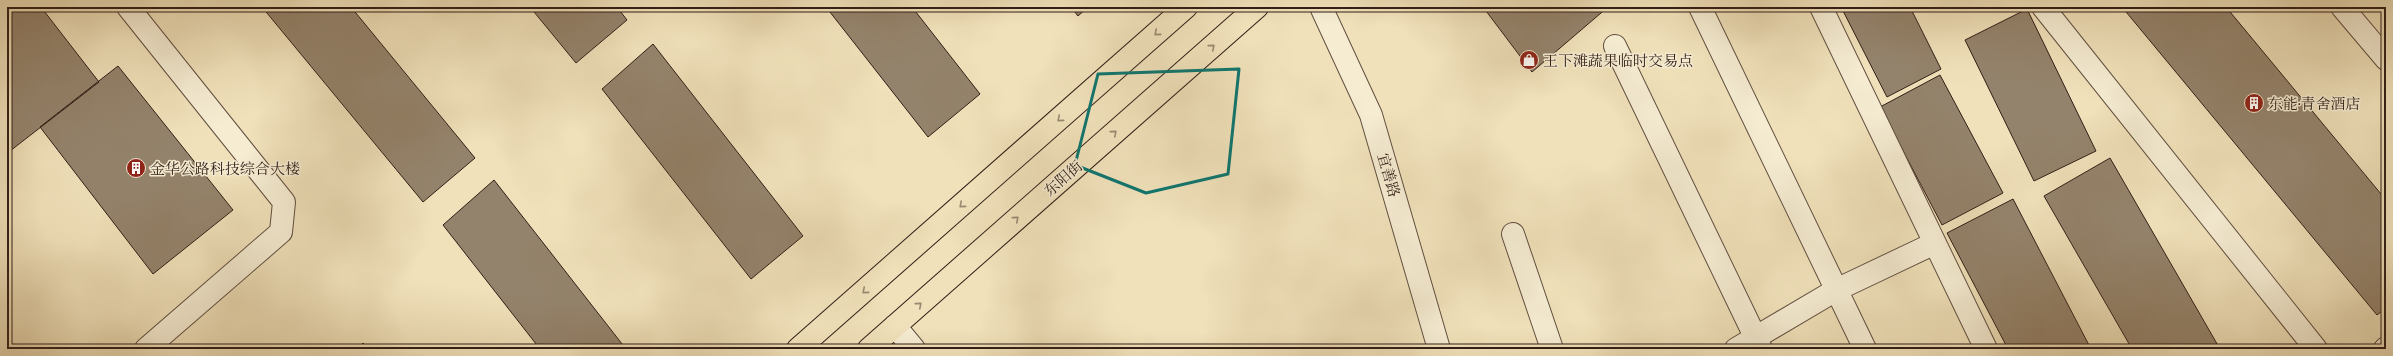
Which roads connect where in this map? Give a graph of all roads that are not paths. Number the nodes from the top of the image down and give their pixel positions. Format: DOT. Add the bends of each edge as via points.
graph roads {
  1 [pos="128,7"];
  2 [pos="1186,7"];
  3 [pos="1257,7"];
  4 [pos="1321,7"];
  5 [pos="1700,7"];
  6 [pos="1821,7"];
  7 [pos="2043,7"];
  8 [pos="2342,7"];
  9 [pos="1615,46"];
  10 [pos="2386,59"];
  11 [pos="1513,234"];
  12 [pos="1935,243"];
  13 [pos="1836,290"];
  14 [pos="895,326"];
  15 [pos="1758,344"];
  16 [pos="146,349"];
  17 [pos="798,349"];
  18 [pos="869,349"];
  19 [pos="914,349"];
  20 [pos="1439,349"];
  21 [pos="1552,349"];
  22 [pos="1736,349"];
  23 [pos="1865,349"];
  24 [pos="1986,349"];
  25 [pos="2316,349"];
  1 -- 16 [label="street" via="284,202 281,232"];
  2 -- 17 [label="main road, one-way"];
  14 -- 3 [label="main road, 东阳街, one-way"];
  4 -- 20 [label="street, 宜善路" via="1372,115"];
  5 -- 13 [label="street"];
  6 -- 12 [label="street"];
  7 -- 25 [label="street"];
  8 -- 10 [label="street"];
  9 -- 15 [label="street"];
  11 -- 21 [label="street"];
  12 -- 13 [label="street"];
  12 -- 24 [label="street"];
  13 -- 15 [label="street"];
  13 -- 23 [label="street"];
  14 -- 18 [label="main road, 东阳街"];
  14 -- 19 [label="street"];
  15 -- 22 [label="street"];
}
